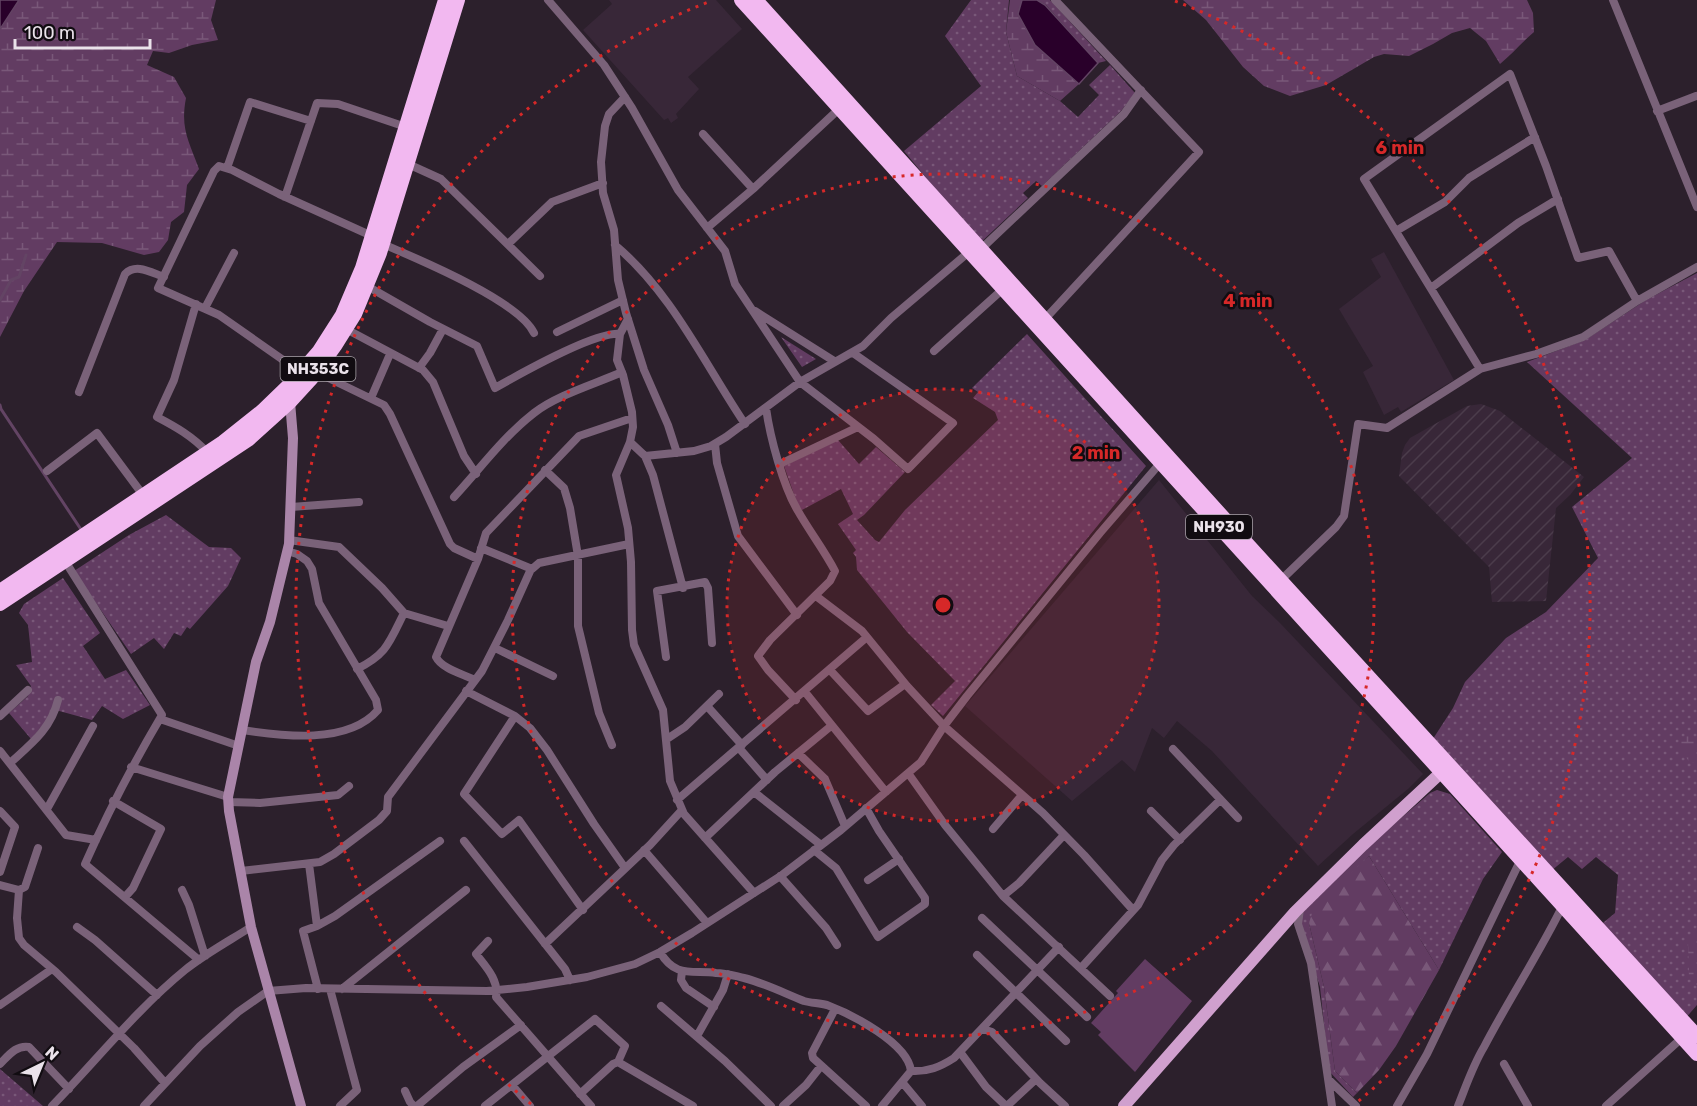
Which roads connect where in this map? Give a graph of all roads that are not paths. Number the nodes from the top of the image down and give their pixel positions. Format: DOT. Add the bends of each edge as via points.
graph roads {
  1 [pos="445,0"];
  2 [pos="458,0"];
  3 [pos="548,0"];
  4 [pos="741,0"];
  5 [pos="756,0"];
  6 [pos="1055,0"];
  7 [pos="1613,0"];
  8 [pos="1142,90"];
  9 [pos="1696,96"];
  10 [pos="625,97"];
  11 [pos="839,109"];
  12 [pos="1657,111"];
  13 [pos="311,121"];
  14 [pos="406,127"];
  15 [pos="703,134"];
  16 [pos="1535,137"];
  17 [pos="408,164"];
  18 [pos="227,168"];
  19 [pos="603,183"];
  20 [pos="753,189"];
  21 [pos="285,197"];
  22 [pos="1558,199"];
  23 [pos="1696,202"];
  24 [pos="707,228"];
  25 [pos="1396,231"];
  26 [pos="378,240"];
  27 [pos="508,244"];
  28 [pos="615,245"];
  29 [pos="975,250"];
  30 [pos="234,253"];
  31 [pos="1697,267"];
  32 [pos="540,276"];
  33 [pos="164,277"];
  34 [pos="368,286"];
  35 [pos="1431,288"];
  36 [pos="1003,289"];
  37 [pos="623,300"];
  38 [pos="1637,301"];
  39 [pos="196,304"];
  40 [pos="205,308"];
  41 [pos="751,308"];
  42 [pos="628,319"];
  43 [pos="1045,319"];
  44 [pos="346,329"];
  45 [pos="443,329"];
  46 [pos="557,332"];
  47 [pos="534,333"];
  48 [pos="620,334"];
  49 [pos="934,351"];
  50 [pos="853,353"];
  51 [pos="390,354"];
  52 [pos="834,362"];
  53 [pos="419,368"];
  54 [pos="1480,369"];
  55 [pos="310,370"];
  56 [pos="622,372"];
  57 [pos="800,382"];
  58 [pos="79,392"];
  59 [pos="371,399"];
  60 [pos="290,402"];
  61 [pos="766,408"];
  62 [pos="632,418"];
  63 [pos="745,424"];
  64 [pos="858,427"];
  65 [pos="630,442"];
  66 [pos="715,444"];
  67 [pos="207,452"];
  68 [pos="677,453"];
  69 [pos="645,456"];
  70 [pos="1165,459"];
  71 [pos="780,464"];
  72 [pos="545,470"];
  73 [pos="47,471"];
  74 [pos="476,474"];
  75 [pos="144,495"];
  76 [pos="454,497"];
  77 [pos="359,502"];
  78 [pos="291,507"];
  79 [pos="629,544"];
  80 [pos="288,545"];
  81 [pos="481,548"];
  82 [pos="578,556"];
  83 [pos="478,559"];
  84 [pos="65,561"];
  85 [pos="531,569"];
  86 [pos="1281,580"];
  87 [pos="682,588"];
  88 [pos="0,591"];
  89 [pos="816,596"];
  90 [pos="0,604"];
  91 [pos="404,613"];
  92 [pos="798,615"];
  93 [pos="448,626"];
  94 [pos="867,637"];
  95 [pos="712,643"];
  96 [pos="495,648"];
  97 [pos="666,657"];
  98 [pos="357,669"];
  99 [pos="830,670"];
  100 [pos="553,676"];
  101 [pos="475,680"];
  102 [pos="905,684"];
  103 [pos="28,690"];
  104 [pos="466,691"];
  105 [pos="805,692"];
  106 [pos="719,694"];
  107 [pos="58,700"];
  108 [pos="796,700"];
  109 [pos="707,706"];
  110 [pos="0,716"];
  111 [pos="515,716"];
  112 [pos="159,719"];
  113 [pos="93,726"];
  114 [pos="831,726"];
  115 [pos="944,726"];
  116 [pos="242,730"];
  117 [pos="667,739"];
  118 [pos="612,745"];
  119 [pos="239,746"];
  120 [pos="741,746"];
  121 [pos="1173,748"];
  122 [pos="0,751"];
  123 [pos="798,753"];
  124 [pos="10,763"];
  125 [pos="131,766"];
  126 [pos="1446,769"];
  127 [pos="908,773"];
  128 [pos="767,780"];
  129 [pos="349,786"];
  130 [pos="754,792"];
  131 [pos="886,792"];
  132 [pos="1022,795"];
  133 [pos="228,800"];
  134 [pos="677,800"];
  135 [pos="1220,800"];
  136 [pos="113,801"];
  137 [pos="866,808"];
  138 [pos="47,810"];
  139 [pos="682,810"];
  140 [pos="0,811"];
  141 [pos="1150,811"];
  142 [pos="1238,818"];
  143 [pos="846,826"];
  144 [pos="993,829"];
  145 [pos="1064,835"];
  146 [pos="705,838"];
  147 [pos="96,840"];
  148 [pos="1180,840"];
  149 [pos="440,841"];
  150 [pos="464,841"];
  151 [pos="38,848"];
  152 [pos="817,848"];
  153 [pos="644,850"];
  154 [pos="899,859"];
  155 [pos="1521,859"];
  156 [pos="309,864"];
  157 [pos="625,868"];
  158 [pos="241,871"];
  159 [pos="0,872"];
  160 [pos="780,876"];
  161 [pos="868,880"];
  162 [pos="0,885"];
  163 [pos="19,890"];
  164 [pos="182,890"];
  165 [pos="466,890"];
  166 [pos="754,893"];
  167 [pos="1003,896"];
  168 [pos="125,897"];
  169 [pos="1563,905"];
  170 [pos="1300,907"];
  171 [pos="583,910"];
  172 [pos="1133,910"];
  173 [pos="982,918"];
  174 [pos="707,923"];
  175 [pos="317,926"];
  176 [pos="77,927"];
  177 [pos="251,927"];
  178 [pos="488,941"];
  179 [pos="545,944"];
  180 [pos="837,945"];
  181 [pos="1059,947"];
  182 [pos="660,952"];
  183 [pos="977,955"];
  184 [pos="202,958"];
  185 [pos="1081,968"];
  186 [pos="52,969"];
  187 [pos="682,971"];
  188 [pos="1036,971"];
  189 [pos="728,974"];
  190 [pos="570,980"];
  191 [pos="318,989"];
  192 [pos="330,989"];
  193 [pos="342,989"];
  194 [pos="498,990"];
  195 [pos="268,991"];
  196 [pos="1016,993"];
  197 [pos="157,995"];
  198 [pos="1110,996"];
  199 [pos="0,1005"];
  200 [pos="661,1006"];
  201 [pos="714,1007"];
  202 [pos="835,1009"];
  203 [pos="1087,1017"];
  204 [pos="521,1025"];
  205 [pos="983,1029"];
  206 [pos="1690,1034"];
  207 [pos="119,1035"];
  208 [pos="697,1036"];
  209 [pos="1066,1041"];
  210 [pos="960,1052"];
  211 [pos="1697,1054"];
  212 [pos="549,1057"];
  213 [pos="618,1062"];
  214 [pos="0,1064"];
  215 [pos="1504,1064"];
  216 [pos="821,1066"];
  217 [pos="911,1071"];
  218 [pos="1036,1079"];
  219 [pos="1330,1081"];
  220 [pos="902,1082"];
  221 [pos="165,1083"];
  222 [pos="512,1085"];
  223 [pos="69,1089"];
  224 [pos="405,1091"];
  225 [pos="580,1094"];
  226 [pos="52,1106"];
  227 [pos="144,1106"];
  228 [pos="301,1106"];
  229 [pos="340,1106"];
  230 [pos="416,1106"];
  231 [pos="485,1106"];
  232 [pos="530,1106"];
  233 [pos="591,1106"];
  234 [pos="693,1106"];
  235 [pos="771,1106"];
  236 [pos="783,1106"];
  237 [pos="866,1106"];
  238 [pos="882,1106"];
  239 [pos="922,1106"];
  240 [pos="1006,1106"];
  241 [pos="1065,1106"];
  242 [pos="1124,1106"];
  243 [pos="1332,1106"];
  244 [pos="1356,1106"];
  245 [pos="1398,1106"];
  246 [pos="1458,1106"];
  247 [pos="1528,1106"];
  248 [pos="1606,1106"];
  1 -- 14 [label="highway, NH353C"];
  2 -- 17 [label="highway, NH353C"];
  3 -- 10 [label="street" via="604,65"];
  4 -- 11 [label="highway, NH930"];
  5 -- 29 [label="highway, NH930"];
  6 -- 8 [label="street"];
  7 -- 12 [label="street"];
  8 -- 29 [label="street" via="1124,114"];
  8 -- 43 [label="street" via="1199,152"];
  9 -- 12 [label="street"];
  10 -- 19 [label="street" via="609,114 605,126"];
  10 -- 24 [label="street" via="678,190"];
  11 -- 20 [label="street"];
  11 -- 29 [label="highway, NH930"];
  12 -- 23 [label="street"];
  13 -- 14 [label="street" via="318,103 338,104"];
  13 -- 18 [label="street" via="250,102"];
  13 -- 21 [label="street"];
  14 -- 26 [label="highway, NH353C"];
  15 -- 20 [label="street"];
  16 -- 22 [label="street"];
  16 -- 25 [label="street" via="1469,178 1445,202"];
  16 -- 25 [label="street" via="1510,74 1365,179"];
  17 -- 26 [label="highway, NH353C"];
  17 -- 27 [label="street" via="441,179"];
  18 -- 21 [label="street"];
  18 -- 33 [label="street" via="219,166 214,171"];
  19 -- 27 [label="street" via="552,202"];
  19 -- 28 [label="street"];
  20 -- 24 [label="street"];
  21 -- 26 [label="street"];
  22 -- 35 [label="street" via="1518,223"];
  22 -- 38 [label="street" via="1578,258 1609,251"];
  24 -- 41 [label="street" via="725,251 735,284"];
  25 -- 35 [label="street"];
  26 -- 34 [label="highway, NH353C"];
  26 -- 47 [label="street" via="480,291 521,317"];
  26 -- 55 [label="highway, NH353C"];
  27 -- 32 [label="street"];
  28 -- 37 [label="street"];
  28 -- 63 [label="street" via="655,284"];
  29 -- 36 [label="highway, NH930"];
  29 -- 43 [label="highway, NH930"];
  29 -- 50 [label="street"];
  30 -- 40 [label="street"];
  31 -- 38 [label="street"];
  33 -- 39 [label="street" via="158,288"];
  33 -- 58 [label="street" via="137,267 124,274"];
  34 -- 44 [label="highway, NH353C"];
  34 -- 45 [label="street"];
  35 -- 54 [label="street"];
  36 -- 49 [label="street"];
  36 -- 70 [label="highway, NH930"];
  37 -- 42 [label="street"];
  37 -- 46 [label="street"];
  38 -- 54 [label="street" via="1583,337"];
  39 -- 40 [label="street"];
  39 -- 67 [label="street" via="174,381 156,417 179,429"];
  40 -- 55 [label="street" via="286,362"];
  41 -- 52 [label="street"];
  41 -- 57 [label="street"];
  42 -- 48 [label="street"];
  42 -- 68 [label="street"];
  43 -- 70 [label="highway, NH930"];
  44 -- 51 [label="street"];
  44 -- 55 [label="highway, NH353C"];
  45 -- 48 [label="street" via="477,346 495,388 567,351 612,333"];
  45 -- 53 [label="street"];
  48 -- 56 [label="street" via="617,360"];
  50 -- 52 [label="street"];
  50 -- 64 [label="street" via="953,423 908,469"];
  51 -- 53 [label="street"];
  51 -- 59 [label="street"];
  52 -- 57 [label="street"];
  53 -- 74 [label="street" via="433,382 464,456"];
  54 -- 86 [label="street" via="1387,428 1358,424 1344,516"];
  55 -- 59 [label="street"];
  55 -- 60 [label="highway, NH353C"];
  55 -- 67 [label="highway, NH353C"];
  56 -- 62 [label="street"];
  56 -- 74 [label="street" via="534,413"];
  57 -- 61 [label="street"];
  57 -- 64 [label="street"];
  59 -- 83 [label="street" via="384,405 390,414 450,544"];
  60 -- 78 [label="street"];
  60 -- 84 [label="highway, NH353C" via="248,440"];
  61 -- 63 [label="street"];
  61 -- 71 [label="street"];
  62 -- 65 [label="street"];
  62 -- 72 [label="street" via="579,436"];
  63 -- 66 [label="street"];
  64 -- 71 [label="street"];
  65 -- 69 [label="street"];
  65 -- 79 [label="street" via="616,474"];
  66 -- 68 [label="street"];
  66 -- 92 [label="street" via="738,536"];
  67 -- 75 [label="highway, NH353C"];
  68 -- 69 [label="street"];
  69 -- 87 [label="street"];
  70 -- 86 [label="highway, NH930"];
  70 -- 115 [label="street"];
  70 -- 126 [label="highway, NH930"];
  71 -- 89 [label="street" via="793,502 835,571"];
  72 -- 81 [label="street" via="486,533"];
  72 -- 82 [label="street" via="564,488"];
  73 -- 75 [label="street" via="97,434"];
  74 -- 76 [label="street"];
  75 -- 88 [label="highway, NH353C"];
  77 -- 78 [label="street"];
  78 -- 80 [label="street"];
  79 -- 82 [label="street"];
  79 -- 117 [label="street" via="634,645 663,710"];
  80 -- 91 [label="street" via="339,548"];
  80 -- 98 [label="street" via="312,569 319,603"];
  80 -- 116 [label="street" via="270,622 255,662"];
  81 -- 83 [label="street"];
  81 -- 85 [label="street"];
  82 -- 85 [label="street" via="539,563"];
  82 -- 118 [label="street" via="578,626 599,713"];
  83 -- 93 [label="street"];
  84 -- 90 [label="highway, NH353C"];
  84 -- 112 [label="street" via="162,715"];
  85 -- 96 [label="street"];
  86 -- 126 [label="highway, NH930"];
  87 -- 95 [label="street" via="705,582"];
  87 -- 97 [label="street" via="657,591"];
  89 -- 92 [label="street"];
  89 -- 94 [label="street"];
  91 -- 93 [label="street"];
  91 -- 98 [label="street" via="384,651"];
  92 -- 108 [label="street" via="758,656"];
  93 -- 101 [label="street" via="436,657"];
  94 -- 99 [label="street"];
  94 -- 102 [label="street"];
  96 -- 100 [label="street"];
  96 -- 101 [label="street"];
  98 -- 116 [label="street" via="376,700 378,710 371,718 344,730 310,736"];
  99 -- 102 [label="street" via="868,711"];
  99 -- 105 [label="street"];
  101 -- 104 [label="street"];
  102 -- 115 [label="street"];
  103 -- 110 [label="street"];
  104 -- 111 [label="street"];
  104 -- 156 [label="street" via="388,797 387,811 379,820 334,854"];
  105 -- 108 [label="street"];
  105 -- 114 [label="street"];
  106 -- 109 [label="street"];
  107 -- 124 [label="street" via="48,725"];
  108 -- 120 [label="street"];
  109 -- 117 [label="street"];
  109 -- 120 [label="street"];
  111 -- 157 [label="street" via="547,750"];
  111 -- 171 [label="street" via="465,795 502,834 519,820"];
  112 -- 119 [label="street"];
  112 -- 125 [label="street"];
  113 -- 138 [label="street"];
  114 -- 123 [label="street"];
  114 -- 131 [label="street"];
  115 -- 127 [label="street" via="921,762"];
  115 -- 132 [label="street"];
  116 -- 119 [label="street"];
  117 -- 134 [label="street" via="670,781"];
  119 -- 133 [label="street"];
  120 -- 128 [label="street"];
  120 -- 134 [label="street"];
  121 -- 135 [label="street"];
  122 -- 124 [label="street"];
  123 -- 128 [label="street"];
  123 -- 143 [label="street" via="825,779"];
  124 -- 138 [label="street"];
  125 -- 133 [label="street"];
  125 -- 136 [label="street"];
  126 -- 155 [label="highway, NH930"];
  126 -- 170 [label="main road"];
  126 -- 206 [label="highway, NH930"];
  127 -- 131 [label="street"];
  127 -- 167 [label="street"];
  128 -- 130 [label="street"];
  129 -- 133 [label="street" via="338,795 260,803"];
  130 -- 146 [label="street"];
  130 -- 152 [label="street"];
  131 -- 137 [label="street"];
  132 -- 144 [label="street"];
  132 -- 145 [label="street"];
  133 -- 158 [label="street"];
  134 -- 139 [label="street"];
  135 -- 142 [label="street"];
  135 -- 148 [label="street"];
  136 -- 147 [label="street"];
  136 -- 168 [label="street" via="161,829"];
  137 -- 143 [label="street"];
  137 -- 154 [label="street"];
  138 -- 147 [label="street" via="66,835"];
  139 -- 146 [label="street"];
  139 -- 153 [label="street"];
  140 -- 159 [label="street" via="15,827"];
  141 -- 148 [label="street"];
  143 -- 152 [label="street"];
  145 -- 167 [label="street"];
  145 -- 172 [label="street"];
  146 -- 166 [label="street"];
  147 -- 168 [label="street" via="86,866"];
  148 -- 172 [label="street" via="1162,860"];
  149 -- 175 [label="street"];
  150 -- 179 [label="street"];
  151 -- 163 [label="street" via="25,887"];
  152 -- 154 [label="street" via="836,868 878,937 925,904 925,898"];
  152 -- 160 [label="street"];
  153 -- 157 [label="street"];
  153 -- 174 [label="street"];
  154 -- 161 [label="street"];
  155 -- 169 [label="highway, NH930"];
  155 -- 245 [label="street"];
  156 -- 158 [label="street"];
  156 -- 175 [label="street"];
  157 -- 171 [label="street"];
  158 -- 177 [label="street"];
  160 -- 166 [label="street"];
  160 -- 180 [label="street"];
  162 -- 163 [label="street"];
  163 -- 186 [label="street" via="19,938"];
  164 -- 184 [label="street"];
  165 -- 193 [label="street"];
  166 -- 174 [label="street"];
  167 -- 181 [label="street"];
  168 -- 184 [label="street"];
  169 -- 206 [label="highway, NH930"];
  169 -- 246 [label="street" via="1482,1050"];
  170 -- 219 [label="street" via="1298,924 1311,963"];
  170 -- 242 [label="main road"];
  171 -- 179 [label="street"];
  172 -- 185 [label="street"];
  173 -- 188 [label="street"];
  174 -- 182 [label="street"];
  175 -- 191 [label="street" via="303,931"];
  176 -- 197 [label="street"];
  177 -- 184 [label="street"];
  177 -- 195 [label="street"];
  178 -- 194 [label="street" via="476,954"];
  179 -- 190 [label="street"];
  181 -- 185 [label="street"];
  181 -- 188 [label="street"];
  182 -- 187 [label="street" via="666,962"];
  182 -- 190 [label="street" via="635,964"];
  183 -- 196 [label="street"];
  184 -- 197 [label="street"];
  185 -- 198 [label="street"];
  186 -- 199 [label="street"];
  186 -- 207 [label="street"];
  187 -- 189 [label="street"];
  187 -- 201 [label="street" via="681,980 686,988"];
  188 -- 196 [label="street"];
  188 -- 203 [label="street"];
  189 -- 201 [label="street"];
  189 -- 202 [label="street"];
  190 -- 194 [label="street"];
  191 -- 192 [label="street"];
  191 -- 195 [label="street"];
  192 -- 193 [label="street"];
  192 -- 229 [label="street" via="357,1090"];
  193 -- 194 [label="street"];
  194 -- 204 [label="street" via="496,997"];
  195 -- 221 [label="street" via="238,1012"];
  195 -- 228 [label="street"];
  196 -- 205 [label="street"];
  196 -- 209 [label="street"];
  197 -- 207 [label="street"];
  200 -- 208 [label="street"];
  201 -- 208 [label="street"];
  202 -- 216 [label="street" via="812,1053"];
  202 -- 217 [label="street" via="874,1029 910,1062"];
  204 -- 212 [label="street"];
  204 -- 230 [label="street"];
  205 -- 210 [label="street"];
  205 -- 218 [label="street" via="992,1032"];
  206 -- 211 [label="highway, NH930"];
  206 -- 248 [label="street"];
  207 -- 221 [label="street"];
  207 -- 223 [label="street"];
  208 -- 235 [label="street"];
  210 -- 217 [label="street" via="939,1067"];
  210 -- 240 [label="street"];
  212 -- 213 [label="street" via="595,1019 625,1046"];
  212 -- 222 [label="street"];
  212 -- 225 [label="street"];
  213 -- 225 [label="street"];
  213 -- 234 [label="street"];
  214 -- 223 [label="street" via="15,1049 29,1047"];
  215 -- 247 [label="street"];
  216 -- 236 [label="street"];
  216 -- 237 [label="street"];
  217 -- 220 [label="street"];
  218 -- 240 [label="street"];
  218 -- 241 [label="street"];
  219 -- 243 [label="street"];
  219 -- 244 [label="street"];
  220 -- 238 [label="street"];
  220 -- 239 [label="street"];
  221 -- 227 [label="street"];
  222 -- 231 [label="street"];
  222 -- 232 [label="street"];
  223 -- 226 [label="street"];
  224 -- 230 [label="street"];
  225 -- 233 [label="street"];
}
